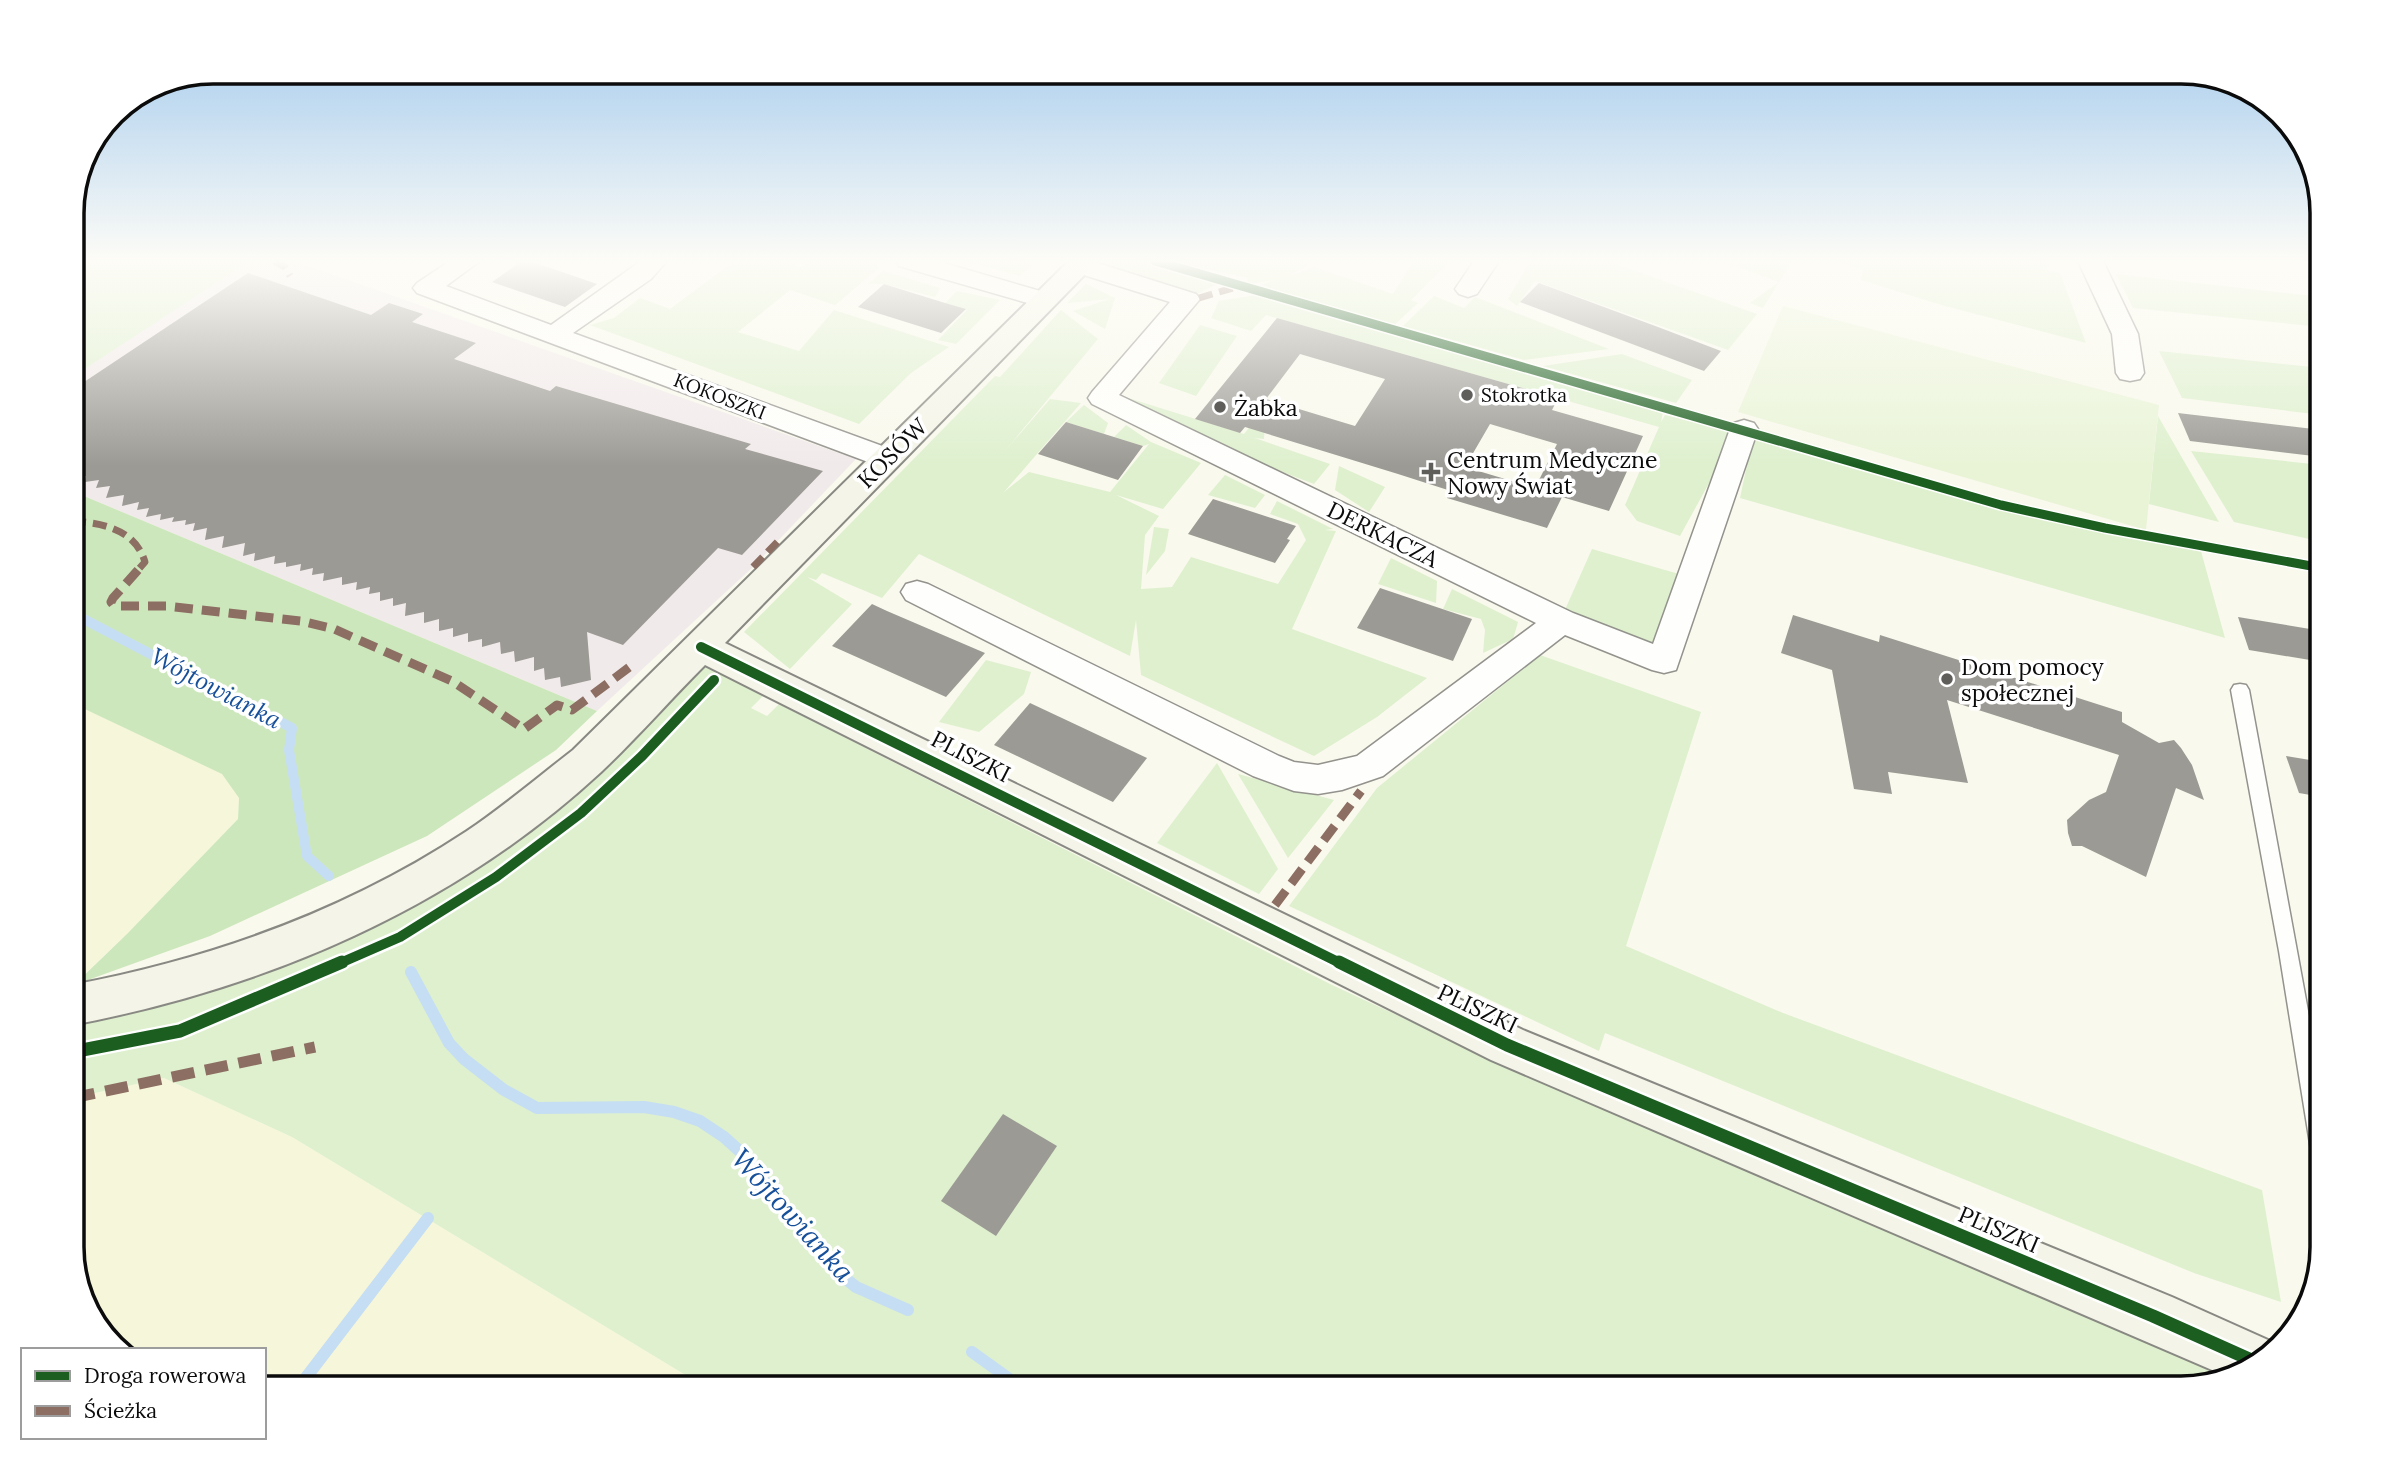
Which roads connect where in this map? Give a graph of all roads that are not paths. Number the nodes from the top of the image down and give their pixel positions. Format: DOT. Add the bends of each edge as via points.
graph roads {
  1 [pos="541,329"];
  2 [pos="562,329"];
  3 [pos="1016,329"];
  4 [pos="1160,329"];
  5 [pos="2122,329"];
  6 [pos="555,334"];
  7 [pos="2130,373"];
  8 [pos="1744,429"];
  9 [pos="886,458"];
  10 [pos="917,592"];
  11 [pos="1561,621"];
  12 [pos="701,646"];
  13 [pos="2241,690"];
  14 [pos="84,1003"];
  15 [pos="2310,1078"];
  16 [pos="2247,1358"];
  1 -- 6 [label="street, KOKOSZKI"];
  2 -- 6 [label="street"];
  3 -- 9 [label="street, KOSÓW"];
  4 -- 11 [label="street, DERKACZA" via="1102,398"];
  5 -- 7 [label="street"];
  6 -- 9 [label="street, KOKOSZKI"];
  8 -- 11 [label="street, DERKACZA" via="1664,661"];
  9 -- 12 [label="street, KOSÓW"];
  10 -- 11 [label="street" via="1266,766 1319,781 1370,766"];
  12 -- 14 [label="street, KOSÓW" via="569,776 468,852 407,889 266,956"];
  12 -- 16 [label="street, PLISZKI" via="1485,1035"];
  13 -- 15 [label="lane"];
}
